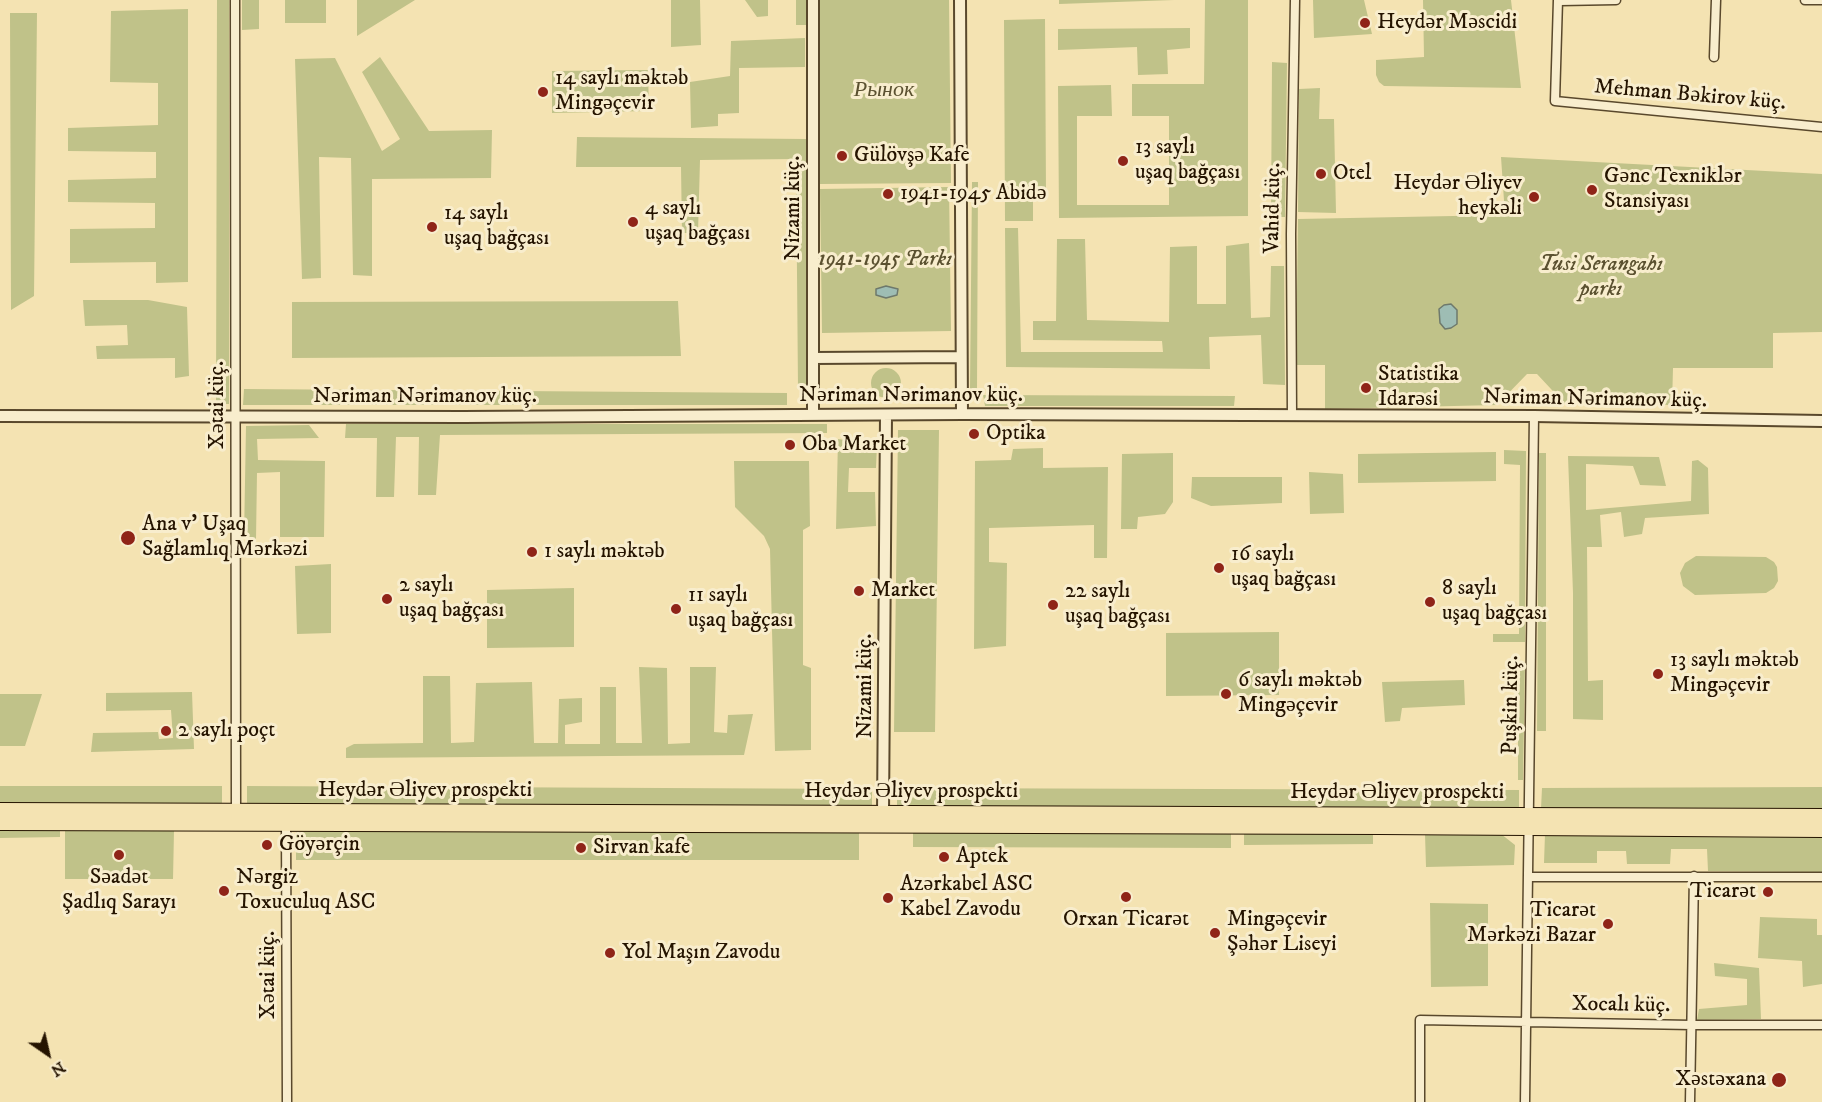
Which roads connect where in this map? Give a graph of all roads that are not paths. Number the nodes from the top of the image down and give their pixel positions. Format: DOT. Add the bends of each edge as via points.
graph roads {
  1 [pos="235,0"];
  2 [pos="813,0"];
  3 [pos="960,0"];
  4 [pos="1295,0"];
  5 [pos="1559,0"];
  6 [pos="1616,0"];
  7 [pos="1716,0"];
  8 [pos="1805,0"];
  9 [pos="1822,0"];
  10 [pos="1714,57"];
  11 [pos="1822,127"];
  12 [pos="961,357"];
  13 [pos="813,358"];
  14 [pos="962,414"];
  15 [pos="886,415"];
  16 [pos="0,416"];
  17 [pos="236,416"];
  18 [pos="813,416"];
  19 [pos="1292,416"];
  20 [pos="1534,416"];
  21 [pos="1822,421"];
  22 [pos="0,810"];
  23 [pos="236,810"];
  24 [pos="1822,816"];
  25 [pos="286,818"];
  26 [pos="1528,821"];
  27 [pos="0,823"];
  28 [pos="883,826"];
  29 [pos="1822,830"];
  30 [pos="1694,876"];
  31 [pos="1528,877"];
  32 [pos="1822,878"];
  33 [pos="1526,1022"];
  34 [pos="1691,1025"];
  35 [pos="1822,1025"];
  36 [pos="286,1102"];
  37 [pos="1420,1102"];
  38 [pos="1525,1102"];
  39 [pos="1690,1102"];
  1 -- 17 [label="street, Xətai küç."];
  2 -- 13 [label="street, Nizami küç."];
  3 -- 12 [label="street"];
  4 -- 19 [label="street, Vahid küç."];
  5 -- 6 [label="street"];
  5 -- 11 [label="street, Mehman Bəkirov küç." via="1555,101"];
  7 -- 10 [label="street"];
  8 -- 9 [label="street"];
  12 -- 13 [label="street"];
  12 -- 14 [label="street"];
  13 -- 18 [label="street, Nizami küç."];
  14 -- 15 [label="street, Nəriman Nərimanov küç."];
  14 -- 19 [label="street, Nəriman Nərimanov küç."];
  15 -- 18 [label="street, Nəriman Nərimanov küç."];
  15 -- 28 [label="street, Nizami küç."];
  16 -- 17 [label="street, Nəriman Nərimanov küç."];
  17 -- 18 [label="street, Nəriman Nərimanov küç."];
  17 -- 23 [label="street, Xətai küç."];
  19 -- 20 [label="street, Nəriman Nərimanov küç."];
  20 -- 21 [label="street, Nəriman Nərimanov küç."];
  20 -- 26 [label="street, Puşkin küç."];
  22 -- 23 [label="main road, Heydər Əliyev prospekti"];
  23 -- 25 [label="main road, Heydər Əliyev prospekti"];
  24 -- 26 [label="main road, Heydər Əliyev prospekti"];
  25 -- 27 [label="main road, Heydər Əliyev prospekti"];
  25 -- 28 [label="main road, Heydər Əliyev prospekti"];
  25 -- 36 [label="street, Xətai küç."];
  26 -- 28 [label="main road, Heydər Əliyev prospekti"];
  26 -- 29 [label="main road, Heydər Əliyev prospekti"];
  26 -- 31 [label="street, Puşkin küç."];
  30 -- 31 [label="street"];
  30 -- 32 [label="street"];
  30 -- 34 [label="street"];
  31 -- 33 [label="street, Puşkin küç."];
  33 -- 34 [label="street, Xocalı küç."];
  33 -- 37 [label="street, Xocalı küç." via="1420,1020"];
  33 -- 38 [label="street, Puşkin küç."];
  34 -- 35 [label="street, Xocalı küç."];
  34 -- 39 [label="street"];
}
